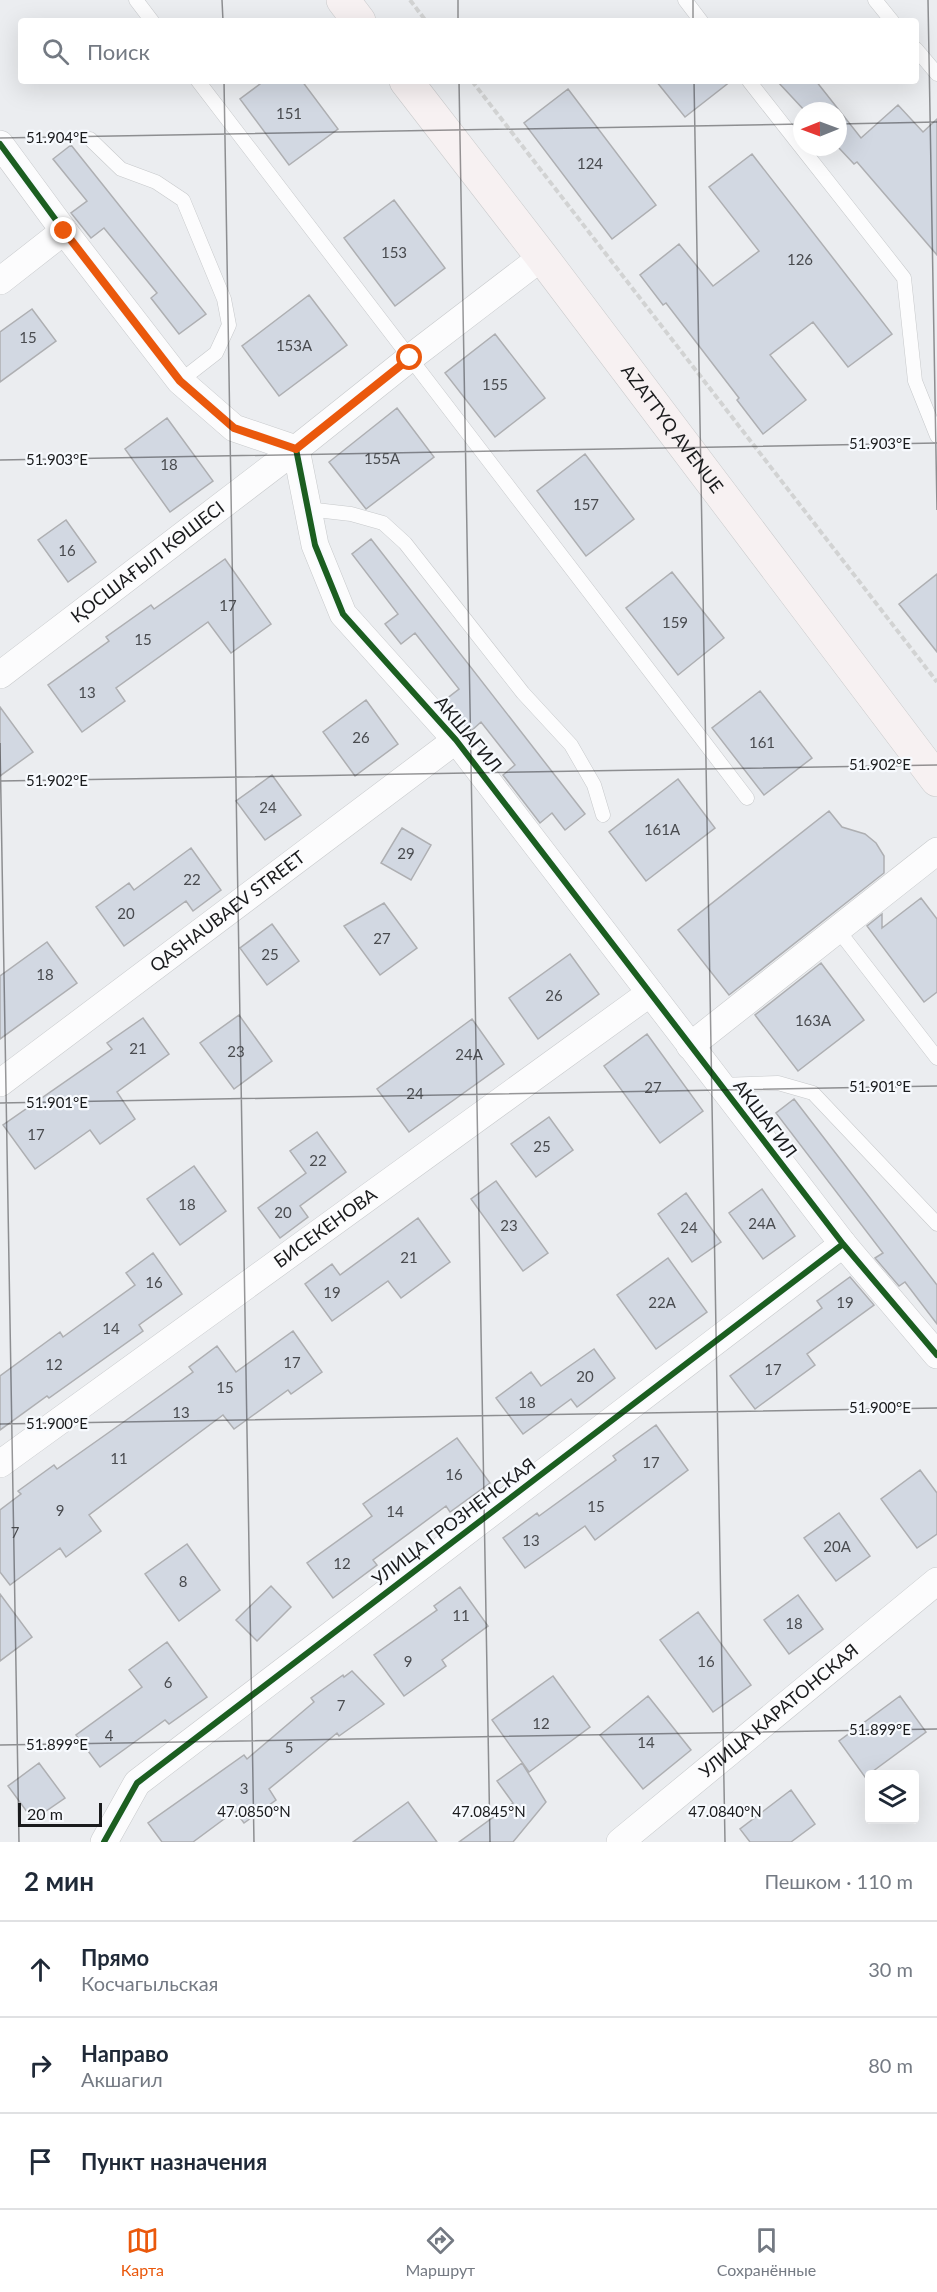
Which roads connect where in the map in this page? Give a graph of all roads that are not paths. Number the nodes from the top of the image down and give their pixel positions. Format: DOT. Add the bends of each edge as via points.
graph roads {
  1 [pos="136,0"];
  2 [pos="343,0"];
  3 [pos="685,0"];
  4 [pos="875,0"];
  5 [pos="150,18"];
  6 [pos="357,18"];
  7 [pos="699,18"];
  8 [pos="890,18"];
  9 [pos="919,53"];
  10 [pos="937,74"];
  11 [pos="200,84"];
  12 [pos="408,84"];
  13 [pos="751,84"];
  14 [pos="90,139"];
  15 [pos="0,144"];
  16 [pos="64,231"];
  17 [pos="542,257"];
  18 [pos="0,281"];
  19 [pos="410,358"];
  20 [pos="180,381"];
  21 [pos="937,436"];
  22 [pos="296,449"];
  23 [pos="307,509"];
  24 [pos="0,675"];
  25 [pos="456,740"];
  26 [pos="937,780"];
  27 [pos="747,798"];
  28 [pos="603,815"];
  29 [pos="937,851"];
  30 [pos="837,930"];
  31 [pos="650,993"];
  32 [pos="690,1046"];
  33 [pos="937,1058"];
  34 [pos="0,1083"];
  35 [pos="721,1086"];
  36 [pos="937,1224"];
  37 [pos="843,1244"];
  38 [pos="937,1355"];
  39 [pos="0,1464"];
  40 [pos="937,1581"];
  41 [pos="104,1842"];
  42 [pos="620,1842"];
  1 -- 5 [label="lane"];
  2 -- 6 [label="main road"];
  3 -- 7 [label="lane"];
  4 -- 8 [label="lane"];
  9 -- 10 [label="lane"];
  11 -- 19 [label="lane"];
  12 -- 17 [label="main road, AZATTYQ AVENUE"];
  13 -- 21 [label="lane" via="904,278 915,381"];
  14 -- 20 [label="lane" via="121,169 156,182 183,200 224,299 229,325 216,353"];
  15 -- 16 [label="street"];
  16 -- 18 [label="street"];
  16 -- 20 [label="street"];
  17 -- 19 [label="street, ҚОСШАҒЫЛ КӨШЕСІ"];
  17 -- 26 [label="main road, AZATTYQ AVENUE"];
  19 -- 22 [label="street, ҚОСШАҒЫЛ КӨШЕСІ"];
  19 -- 27 [label="lane"];
  20 -- 22 [label="street" via="234,428"];
  22 -- 23 [label="street, АКШАГИЛ"];
  22 -- 24 [label="street, ҚОСШАҒЫЛ КӨШЕСІ"];
  23 -- 25 [label="street, АКШАГИЛ" via="315,545 343,614"];
  23 -- 28 [label="lane" via="351,514 383,524 405,543 523,693 571,745 594,785"];
  25 -- 31 [label="street, АКШАГИЛ"];
  25 -- 34 [label="street, QASHAUBAEV STREET"];
  29 -- 30 [label="street"];
  30 -- 32 [label="street"];
  30 -- 33 [label="lane"];
  31 -- 32 [label="street, АКШАГИЛ"];
  31 -- 39 [label="street, БИСЕКЕНОВА"];
  32 -- 35 [label="street, АКШАГИЛ"];
  35 -- 36 [label="lane" via="778,1083 813,1093"];
  35 -- 37 [label="street, АКШАГИЛ"];
  37 -- 38 [label="street, АКШАГИЛ"];
  37 -- 41 [label="street, УЛИЦА ГРОЗНЕНСКАЯ" via="137,1783"];
  40 -- 42 [label="street, УЛИЦА КАРАТОНСКАЯ"];
}
